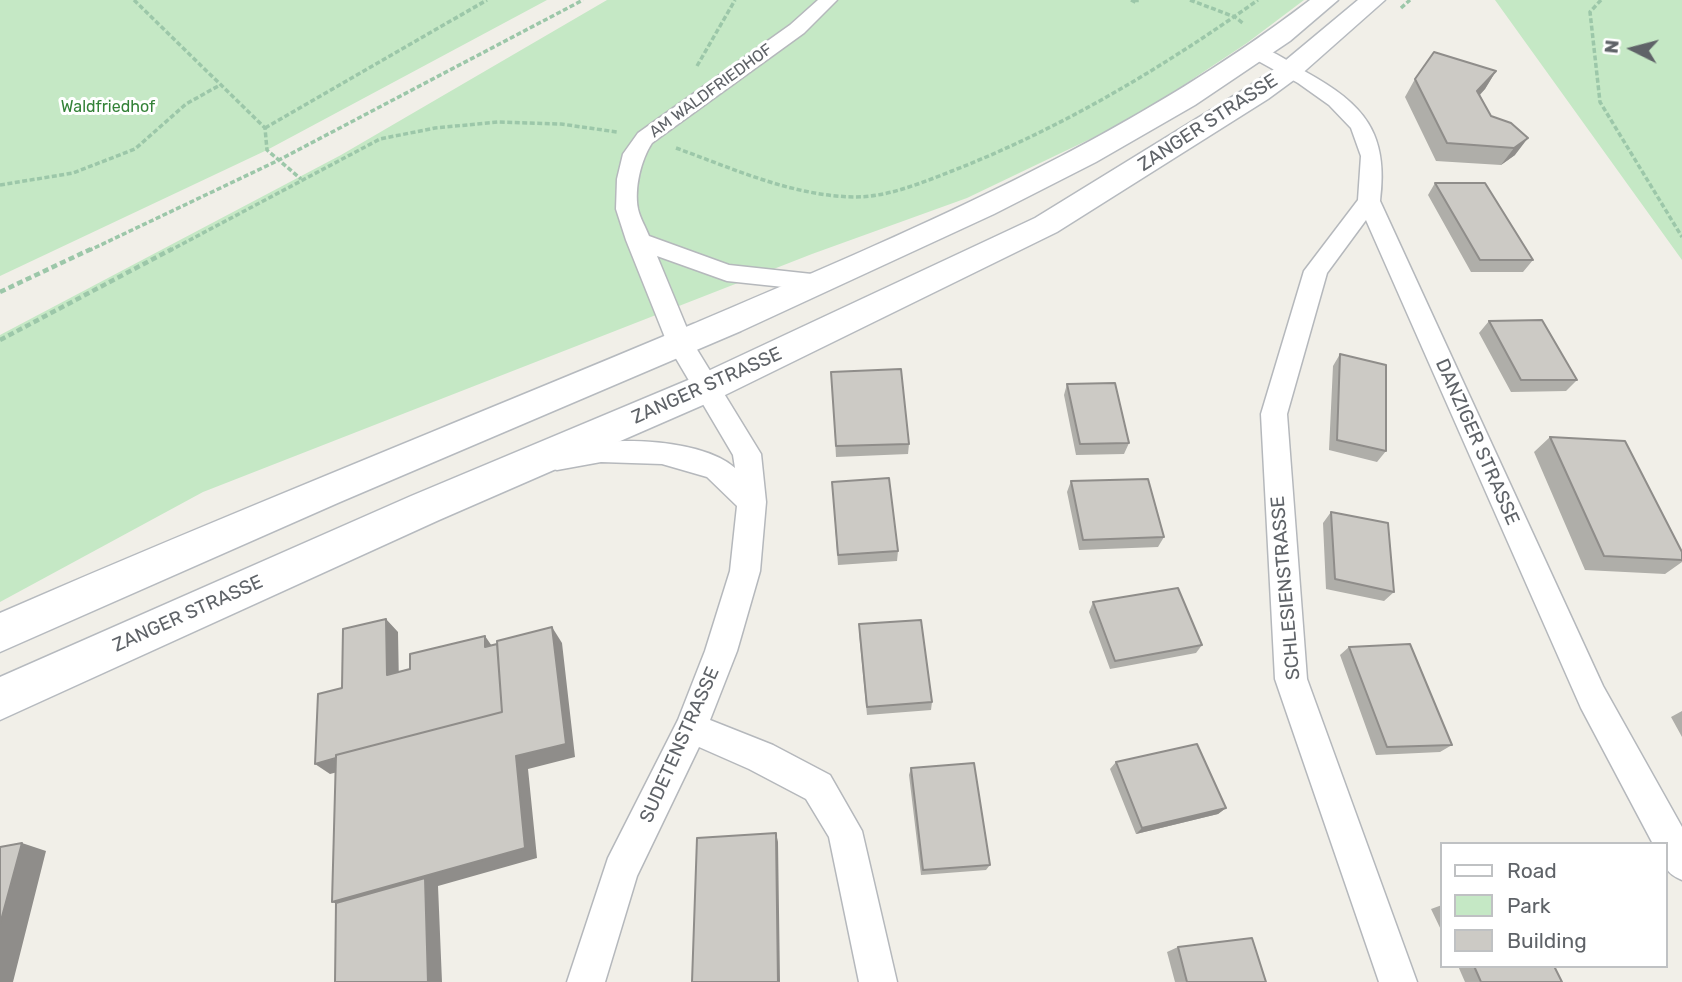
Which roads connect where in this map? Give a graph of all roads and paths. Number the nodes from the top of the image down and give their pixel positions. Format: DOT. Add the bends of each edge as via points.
graph roads {
  1 [pos="134,0"];
  2 [pos="487,0"];
  3 [pos="583,0"];
  4 [pos="828,0"];
  5 [pos="1131,0"];
  6 [pos="1137,0"];
  7 [pos="1190,0"];
  8 [pos="1326,0"];
  9 [pos="1373,0"];
  10 [pos="1601,0"];
  11 [pos="1264,49"];
  12 [pos="1289,71"];
  13 [pos="219,85"];
  14 [pos="265,128"];
  15 [pos="277,161"];
  16 [pos="302,179"];
  17 [pos="0,186"];
  18 [pos="1369,201"];
  19 [pos="1682,237"];
  20 [pos="637,240"];
  21 [pos="821,283"];
  22 [pos="0,292"];
  23 [pos="681,345"];
  24 [pos="706,388"];
  25 [pos="530,463"];
  26 [pos="752,502"];
  27 [pos="0,633"];
  28 [pos="0,699"];
  29 [pos="691,728"];
  30 [pos="1682,862"];
  31 [pos="586,982"];
  32 [pos="878,982"];
  33 [pos="1398,982"];
  1 -- 13 [label="path"];
  2 -- 14 [label="path"];
  3 -- 15 [label="path"];
  4 -- 20 [label="street, AM WALDFRIEDHOF" via="797,29 645,138 634,154 628,179 627,209"];
  5 -- 6 [label="path"];
  7 -- 11 [label="path" via="1235,17"];
  8 -- 11 [label="street, ZANGER STRASSE"];
  9 -- 12 [label="street, ZANGER STRASSE"];
  10 -- 19 [label="path" via="1590,12 1600,102"];
  11 -- 12 [label="street"];
  11 -- 21 [label="street, ZANGER STRASSE" via="1157,116 1039,181"];
  12 -- 18 [label="street" via="1349,110 1368,140 1373,169"];
  12 -- 24 [label="street, ZANGER STRASSE" via="1046,225"];
  13 -- 14 [label="path"];
  13 -- 17 [label="path" via="186,104 135,149 73,173"];
  14 -- 15 [label="path" via="267,150"];
  15 -- 16 [label="path"];
  15 -- 22 [label="path"];
  18 -- 30 [label="street, DANZIGER STRASSE" via="1592,697"];
  18 -- 33 [label="street, SCHLESIENSTRASSE" via="1316,271 1274,414 1291,679"];
  20 -- 21 [label="street" via="727,273"];
  20 -- 23 [label="street, AM WALDFRIEDHOF"];
  21 -- 23 [label="street, ZANGER STRASSE"];
  23 -- 24 [label="street, SUDETENSTRASSE"];
  23 -- 27 [label="street, ZANGER STRASSE" via="252,520"];
  24 -- 25 [label="street, ZANGER STRASSE"];
  24 -- 26 [label="street, SUDETENSTRASSE" via="747,454"];
  25 -- 26 [label="street" via="601,451 662,453 716,468"];
  25 -- 28 [label="street, ZANGER STRASSE"];
  26 -- 29 [label="street, SUDETENSTRASSE" via="745,571"];
  29 -- 31 [label="street, SUDETENSTRASSE" via="621,871"];
  29 -- 32 [label="street" via="818,787 845,831"];
}
